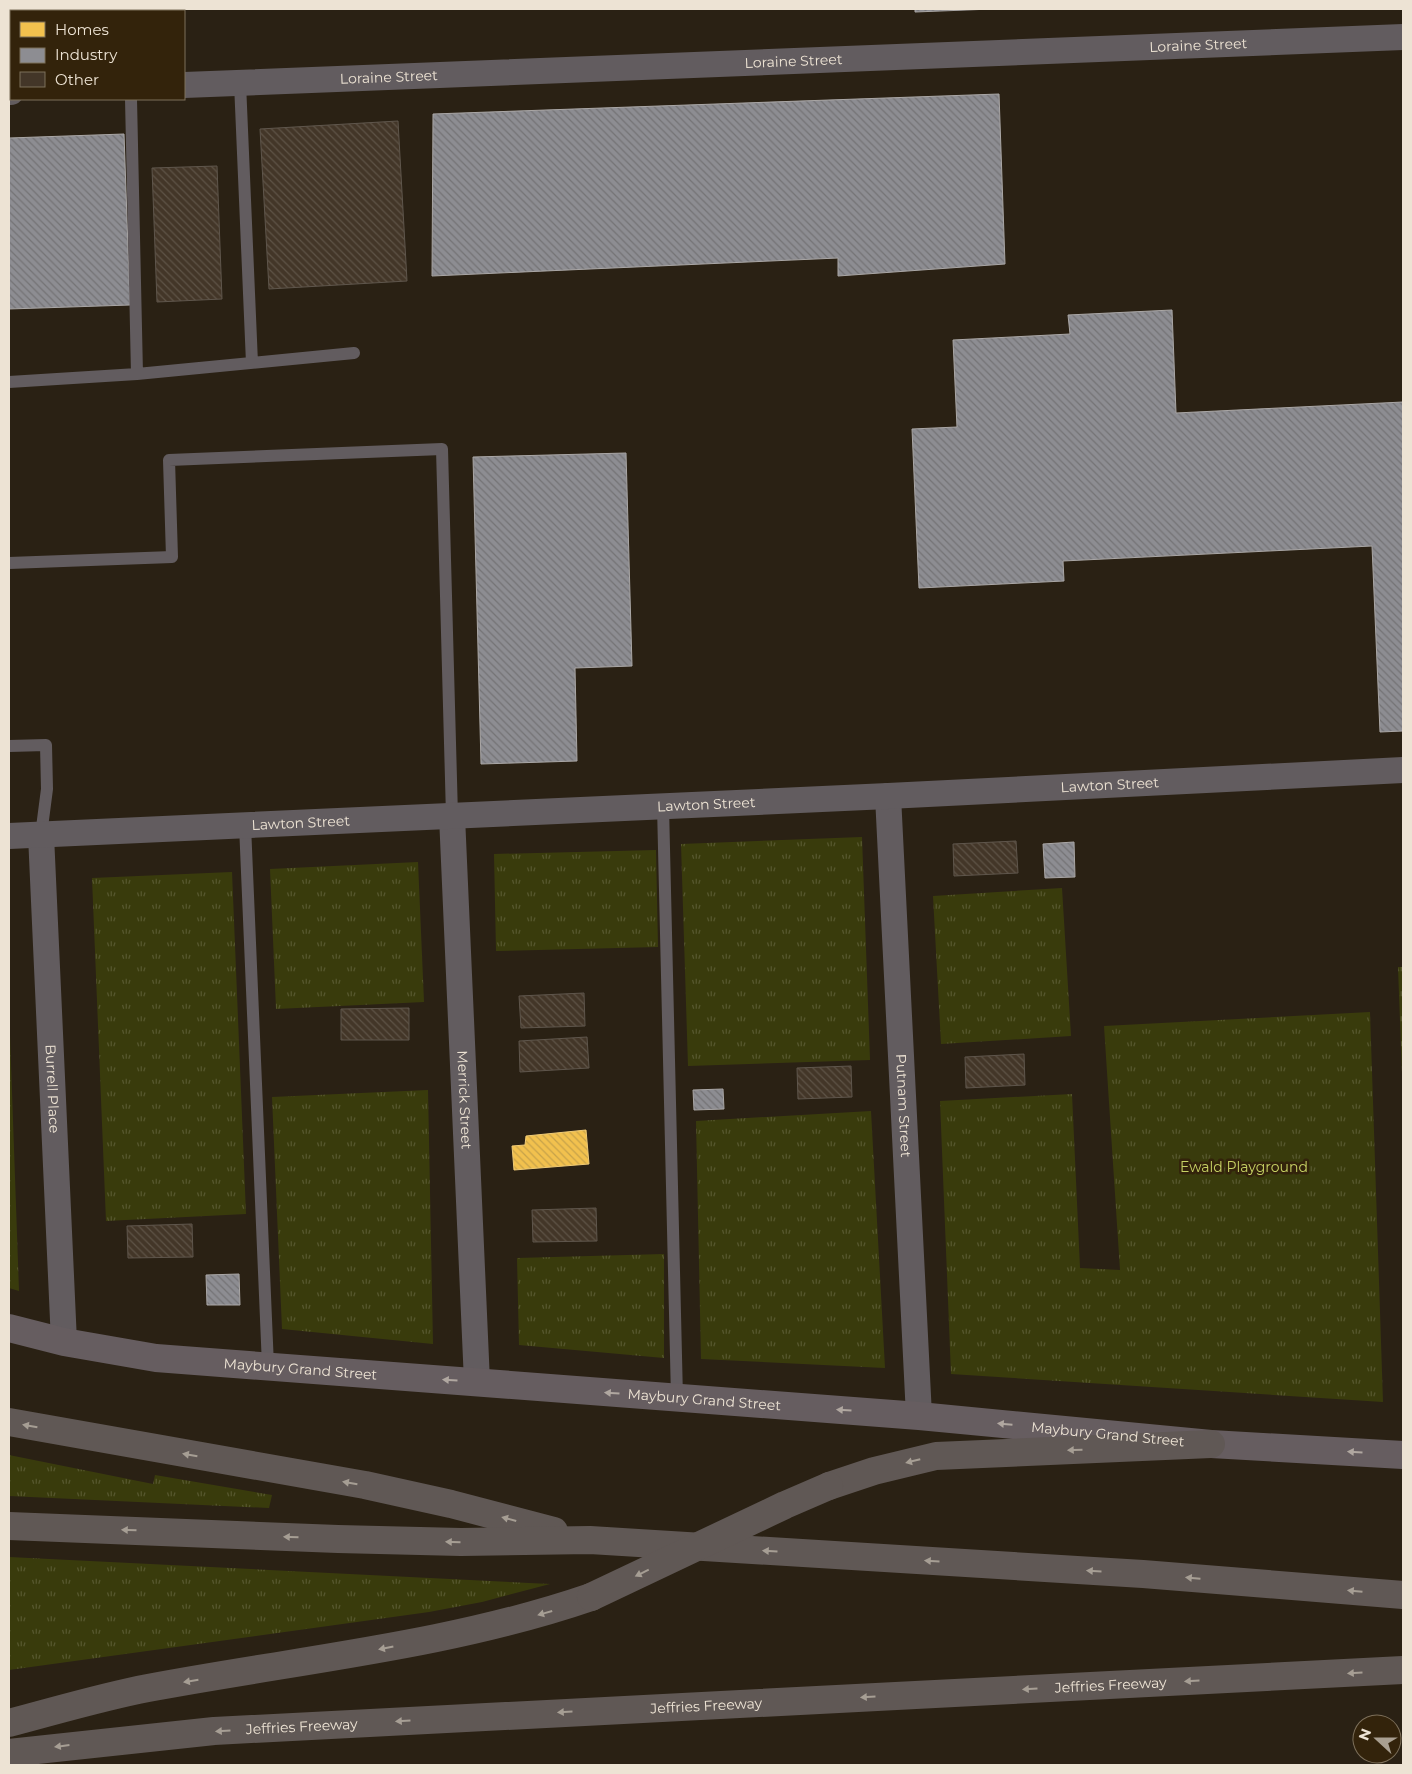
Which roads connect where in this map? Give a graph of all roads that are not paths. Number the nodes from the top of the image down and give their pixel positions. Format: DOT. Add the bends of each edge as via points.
graph roads {
  1 [pos="1403,37"];
  2 [pos="240,83"];
  3 [pos="185,85"];
  4 [pos="131,100"];
  5 [pos="354,353"];
  6 [pos="252,363"];
  7 [pos="137,374"];
  8 [pos="9,382"];
  9 [pos="9,563"];
  10 [pos="9,746"];
  11 [pos="1403,770"];
  12 [pos="888,796"];
  13 [pos="663,806"];
  14 [pos="452,816"];
  15 [pos="245,825"];
  16 [pos="41,835"];
  17 [pos="9,836"];
  18 [pos="9,1328"];
  19 [pos="64,1342"];
  20 [pos="268,1366"];
  21 [pos="477,1382"];
  22 [pos="677,1398"];
  23 [pos="919,1416"];
  24 [pos="9,1422"];
  25 [pos="1211,1444"];
  26 [pos="1403,1455"];
  27 [pos="9,1526"];
  28 [pos="590,1540"];
  29 [pos="1403,1595"];
  30 [pos="1403,1670"];
  31 [pos="9,1723"];
  32 [pos="9,1753"];
  1 -- 2 [label="street, Loraine Street"];
  2 -- 3 [label="street, Loraine Street"];
  2 -- 6 [label="lane"];
  4 -- 7 [label="lane"];
  5 -- 6 [label="lane"];
  6 -- 7 [label="lane"];
  7 -- 8 [label="lane"];
  9 -- 14 [label="lane" via="172,557 169,460 442,449"];
  10 -- 16 [label="lane" via="46,745 47,789"];
  11 -- 12 [label="street, Lawton Street"];
  12 -- 13 [label="street, Lawton Street"];
  12 -- 23 [label="street, Putnam Street"];
  13 -- 14 [label="street, Lawton Street"];
  13 -- 22 [label="lane"];
  14 -- 15 [label="street, Lawton Street"];
  14 -- 21 [label="street, Merrick Street"];
  15 -- 16 [label="street, Lawton Street"];
  15 -- 20 [label="lane"];
  16 -- 17 [label="street, Lawton Street"];
  16 -- 19 [label="street, Burrell Place"];
  18 -- 19 [label="street, Maybury Grand Street"];
  19 -- 20 [label="street, Maybury Grand Street" via="156,1358"];
  21 -- 20 [label="street, Maybury Grand Street, one-way"];
  22 -- 21 [label="street, Maybury Grand Street, one-way"];
  23 -- 22 [label="street, Maybury Grand Street, one-way"];
  25 -- 23 [label="street, Maybury Grand Street, one-way"];
  28 -- 24 [label="highway, one-way" via="365,1485"];
  26 -- 25 [label="street, Maybury Grand Street, one-way"];
  25 -- 31 [label="highway, one-way, bridge" via="936,1456 830,1486 591,1598 501,1624 346,1656 146,1688"];
  28 -- 27 [label="highway, one-way" via="357,1540"];
  29 -- 28 [label="highway, one-way" via="1143,1574"];
  30 -- 32 [label="highway, Jeffries Freeway, one-way" via="214,1732"];
}
